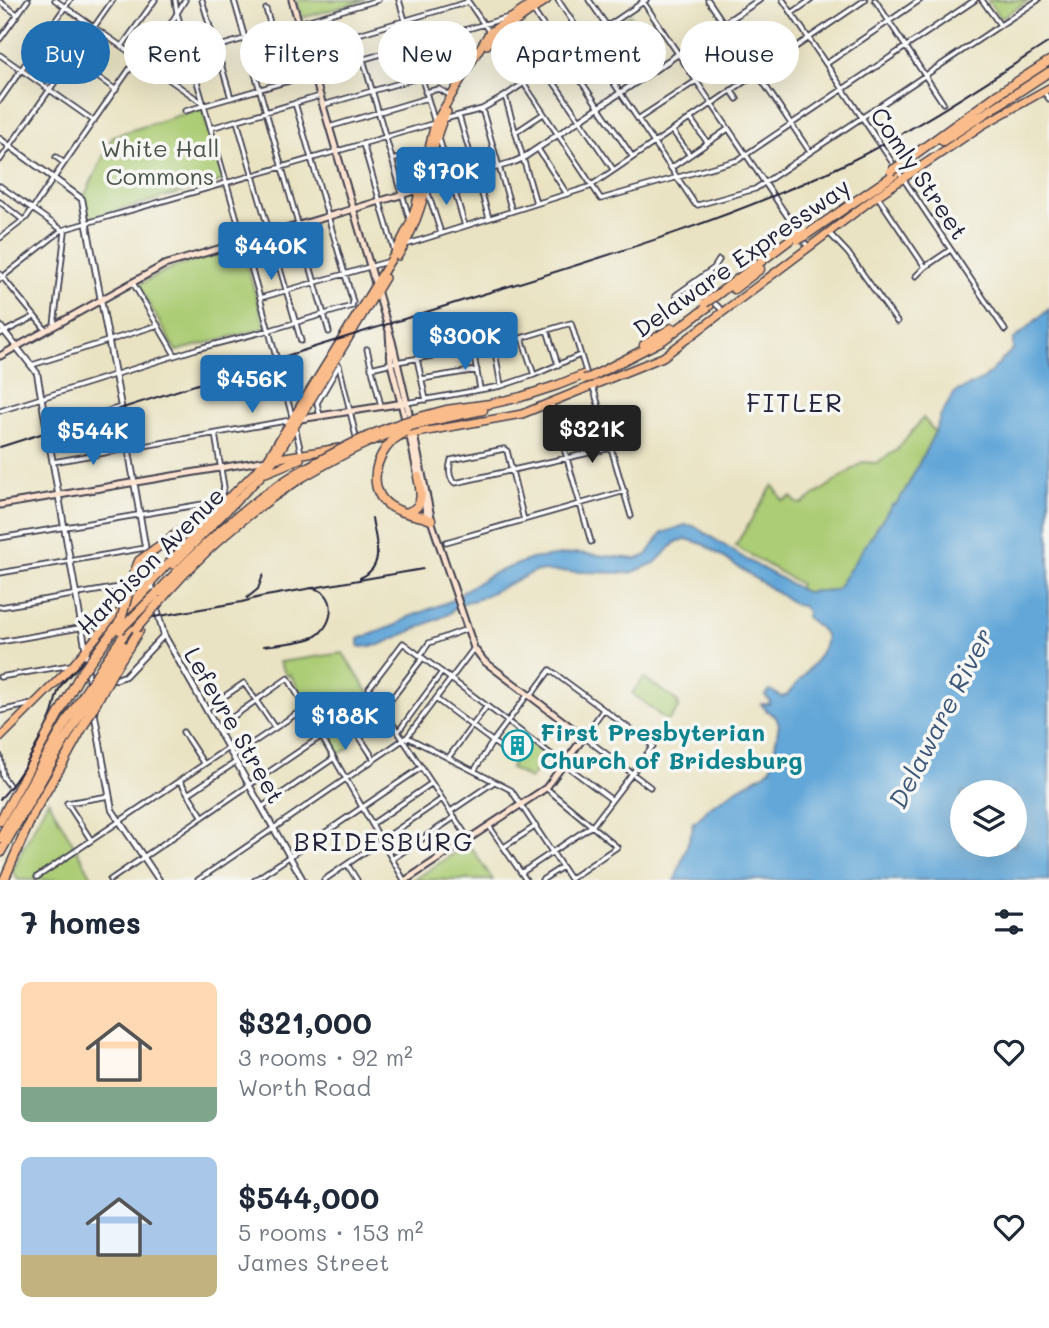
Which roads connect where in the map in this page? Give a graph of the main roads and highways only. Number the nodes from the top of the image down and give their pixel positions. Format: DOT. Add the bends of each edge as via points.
graph roads {
  1 [pos="292,0"];
  2 [pos="538,0"];
  3 [pos="547,0"];
  4 [pos="515,19"];
  5 [pos="512,21"];
  6 [pos="491,35"];
  7 [pos="1049,61"];
  8 [pos="1049,72"];
  9 [pos="1046,90"];
  10 [pos="437,127"];
  11 [pos="898,171"];
  12 [pos="424,189"];
  13 [pos="353,210"];
  14 [pos="402,244"];
  15 [pos="376,287"];
  16 [pos="0,356"];
  17 [pos="588,378"];
  18 [pos="403,403"];
  19 [pos="296,422"];
  20 [pos="421,422"];
  21 [pos="411,433"];
  22 [pos="395,437"];
  23 [pos="317,453"];
  24 [pos="413,456"];
  25 [pos="271,460"];
  26 [pos="300,475"];
  27 [pos="260,477"];
  28 [pos="418,477"];
  29 [pos="224,487"];
  30 [pos="231,496"];
  31 [pos="0,505"];
  32 [pos="207,512"];
  33 [pos="405,512"];
  34 [pos="431,520"];
  35 [pos="225,530"];
  36 [pos="155,591"];
  37 [pos="86,651"];
  38 [pos="109,667"];
  39 [pos="0,738"];
  40 [pos="45,739"];
  41 [pos="38,770"];
  42 [pos="0,818"];
  43 [pos="0,838"];
  44 [pos="0,853"];
  45 [pos="4,880"];
  46 [pos="405,880"];
  1 -- 13 [label="main road"];
  2 -- 4 [label="main road, Harbison Avenue"];
  3 -- 4 [label="main road, Harbison Avenue"];
  4 -- 5 [label="main road, Harbison Avenue"];
  6 -- 10 [label="main road, Harbison Avenue"];
  6 -- 10 [label="main road, Harbison Avenue" via="451,96"];
  7 -- 11 [label="highway, Delaware Expressway"];
  8 -- 11 [label="highway, Delaware Expressway"];
  9 -- 11 [label="main road"];
  10 -- 12 [label="main road, Harbison Avenue"];
  10 -- 12 [label="main road, Harbison Avenue" via="427,156"];
  11 -- 17 [label="highway, Delaware Expressway" via="711,302"];
  11 -- 17 [label="main road" via="877,196 668,354"];
  12 -- 13 [label="main road"];
  12 -- 14 [label="main road, Harbison Avenue"];
  12 -- 14 [label="main road, Harbison Avenue" via="420,213"];
  13 -- 15 [label="main road"];
  13 -- 16 [label="main road" via="171,263"];
  14 -- 15 [label="main road, Harbison Avenue"];
  15 -- 18 [label="main road"];
  15 -- 19 [label="main road, Harbison Avenue" via="328,359"];
  17 -- 20 [label="highway, Delaware Expressway" via="529,399"];
  17 -- 20 [label="highway, Delaware Expressway" via="490,404 446,410"];
  17 -- 21 [label="main road" via="522,414"];
  18 -- 19 [label="main road"];
  18 -- 21 [label="main road"];
  19 -- 25 [label="main road, Harbison Avenue"];
  20 -- 26 [label="highway, Delaware Expressway, bridge"];
  20 -- 33 [label="highway, bridge" via="386,448 375,471 380,496"];
  21 -- 22 [label="main road"];
  21 -- 24 [label="main road"];
  21 -- 34 [label="main road"];
  22 -- 23 [label="main road"];
  22 -- 24 [label="main road" via="405,442"];
  23 -- 25 [label="main road"];
  23 -- 27 [label="main road"];
  24 -- 28 [label="main road"];
  25 -- 27 [label="main road, Harbison Avenue"];
  25 -- 30 [label="main road, Harbison Avenue"];
  25 -- 31 [label="main road"];
  26 -- 35 [label="highway, Delaware Expressway"];
  26 -- 35 [label="highway, Delaware Expressway" via="264,495"];
  27 -- 36 [label="main road, Harbison Avenue"];
  28 -- 33 [label="highway" via="421,500 413,511"];
  28 -- 34 [label="main road"];
  29 -- 32 [label="highway" via="223,498"];
  30 -- 32 [label="highway"];
  30 -- 36 [label="main road, Harbison Avenue"];
  32 -- 40 [label="highway, bridge" via="139,561 121,620 80,675"];
  33 -- 34 [label="highway"];
  34 -- 46 [label="main road" via="474,648 484,661 583,737 546,788"];
  35 -- 36 [label="highway, Delaware Expressway"];
  35 -- 36 [label="highway, Delaware Expressway" via="178,580"];
  36 -- 37 [label="main road, Harbison Avenue"];
  36 -- 37 [label="main road, Harbison Avenue" via="109,622"];
  36 -- 38 [label="highway, Delaware Expressway, bridge"];
  36 -- 40 [label="highway, bridge" via="105,648"];
  37 -- 39 [label="main road"];
  38 -- 41 [label="highway, Delaware Expressway, bridge"];
  38 -- 45 [label="highway, bridge"];
  40 -- 41 [label="highway"];
  41 -- 42 [label="highway" via="15,793"];
  41 -- 43 [label="highway, Delaware Expressway"];
  41 -- 44 [label="highway, Delaware Expressway"];
}
